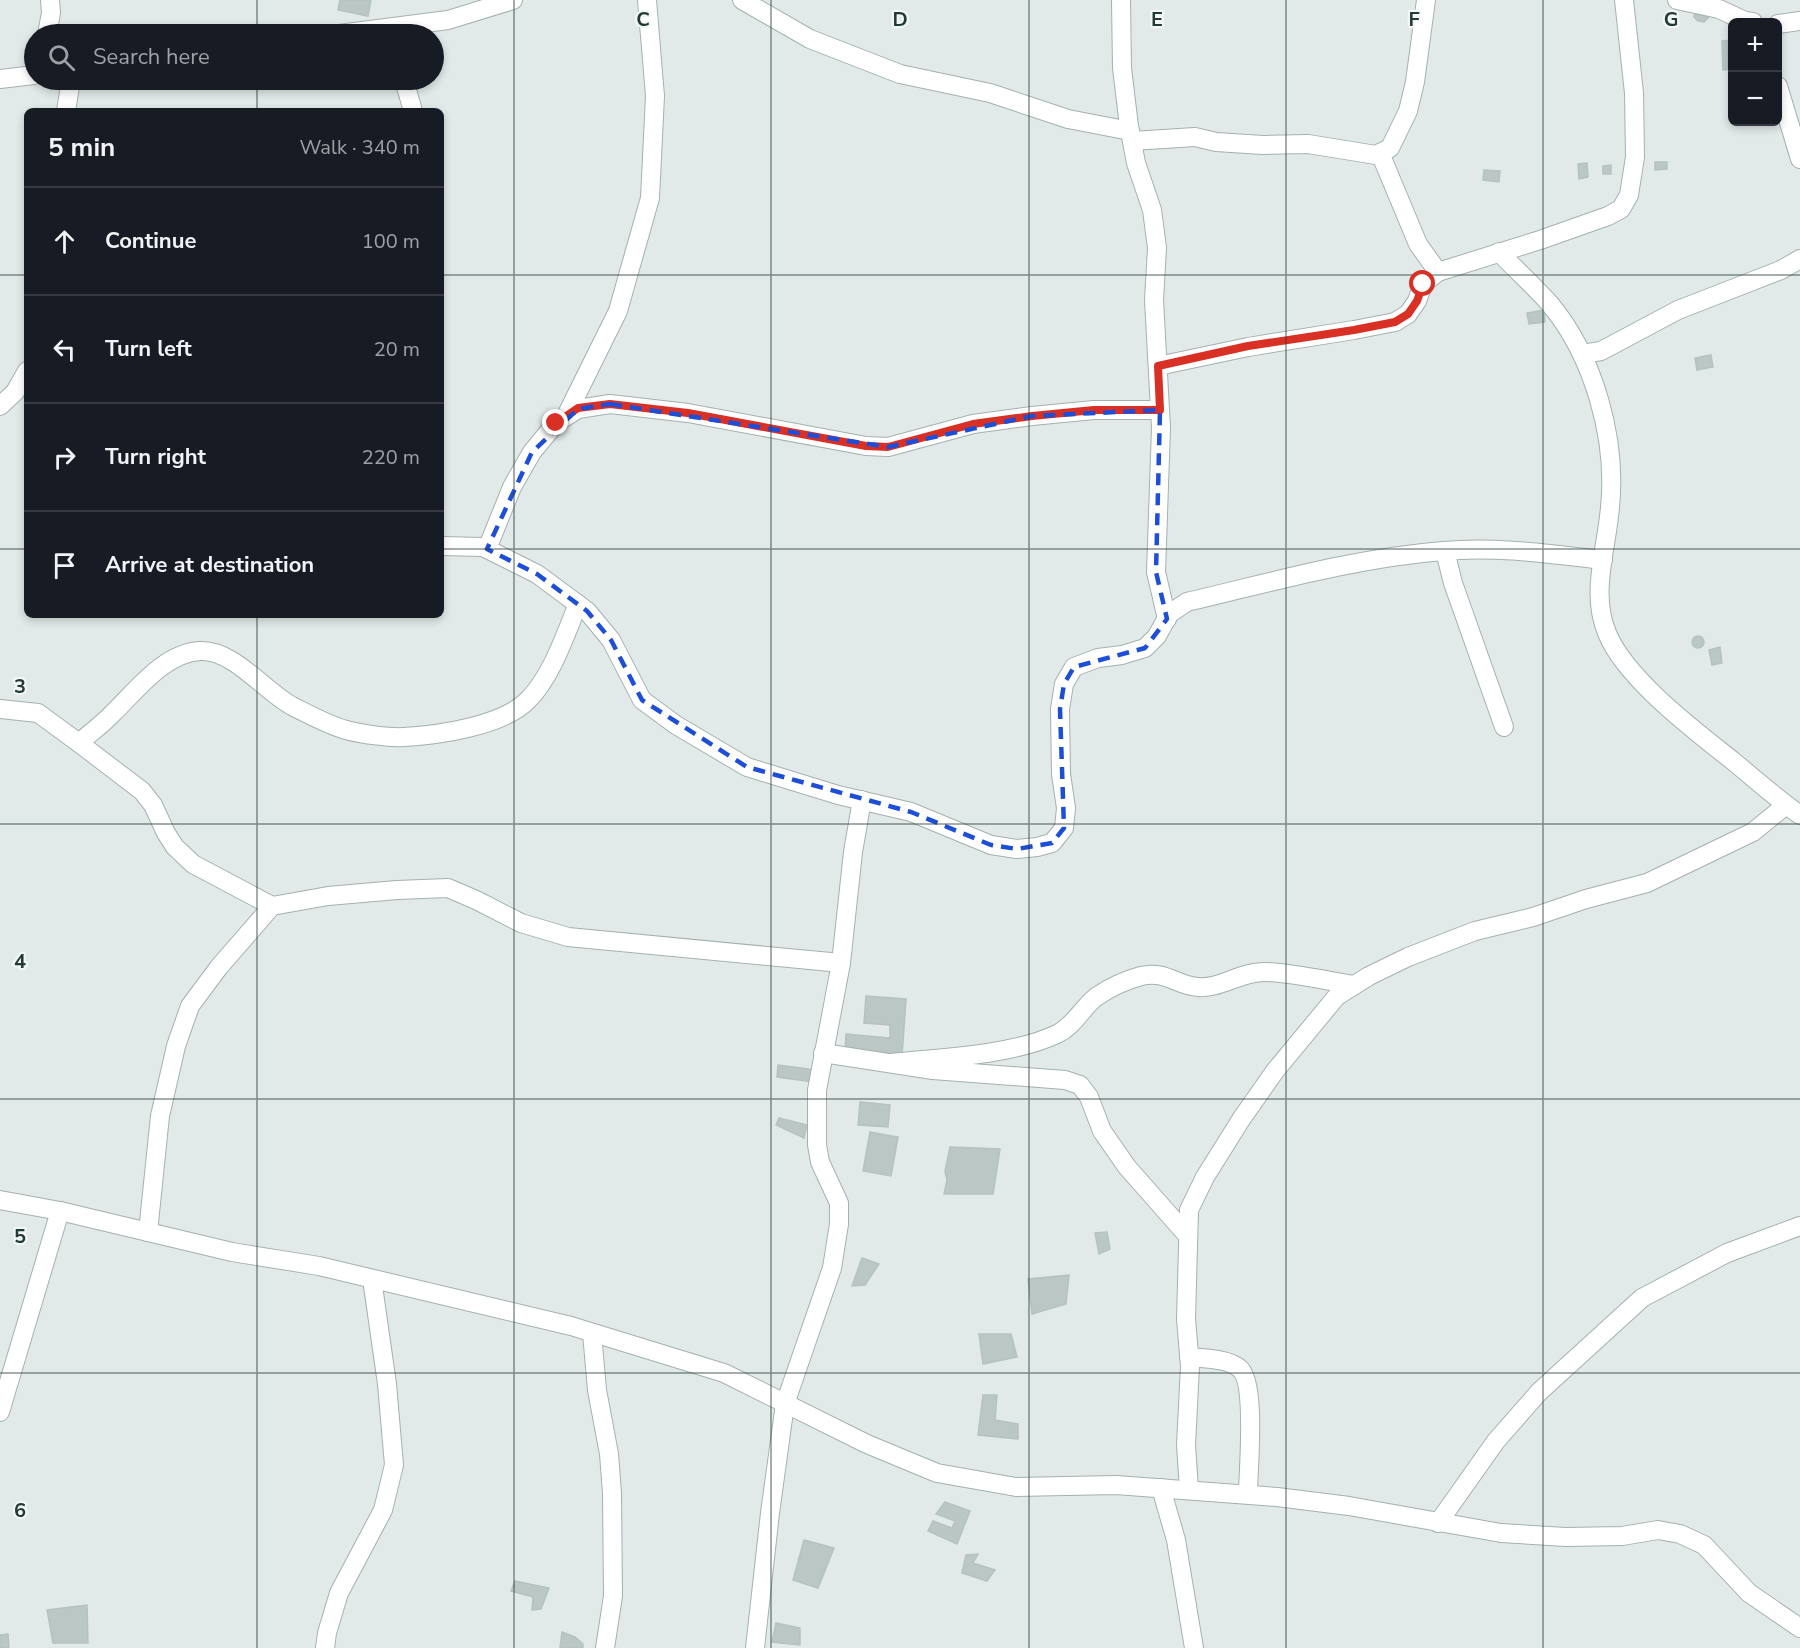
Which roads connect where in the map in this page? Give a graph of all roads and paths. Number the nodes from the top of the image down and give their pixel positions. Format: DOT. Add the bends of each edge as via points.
graph roads {
  1 [pos="50,0"];
  2 [pos="513,0"];
  3 [pos="647,0"];
  4 [pos="742,0"];
  5 [pos="1121,0"];
  6 [pos="1426,0"];
  7 [pos="1624,0"];
  8 [pos="1677,0"];
  9 [pos="1738,18"];
  10 [pos="1800,21"];
  11 [pos="1782,23"];
  12 [pos="49,24"];
  13 [pos="427,24"];
  14 [pos="24,76"];
  15 [pos="0,79"];
  16 [pos="69,90"];
  17 [pos="407,90"];
  18 [pos="1782,99"];
  19 [pos="66,108"];
  20 [pos="412,108"];
  21 [pos="1131,136"];
  22 [pos="1380,153"];
  23 [pos="1800,159"];
  24 [pos="1498,252"];
  25 [pos="1800,259"];
  26 [pos="1438,272"];
  27 [pos="1582,354"];
  28 [pos="1158,366"];
  29 [pos="21,395"];
  30 [pos="0,406"];
  31 [pos="1160,410"];
  32 [pos="566,416"];
  33 [pos="444,544"];
  34 [pos="488,549"];
  35 [pos="1445,551"];
  36 [pos="1603,560"];
  37 [pos="578,604"];
  38 [pos="1167,619"];
  39 [pos="0,709"];
  40 [pos="1504,727"];
  41 [pos="79,743"];
  42 [pos="862,800"];
  43 [pos="1793,810"];
  44 [pos="272,906"];
  45 [pos="841,963"];
  46 [pos="1354,985"];
  47 [pos="823,1053"];
  48 [pos="891,1063"];
  49 [pos="0,1200"];
  50 [pos="60,1211"];
  51 [pos="1800,1226"];
  52 [pos="148,1232"];
  53 [pos="1187,1235"];
  54 [pos="372,1279"];
  55 [pos="592,1333"];
  56 [pos="1189,1357"];
  57 [pos="785,1404"];
  58 [pos="0,1412"];
  59 [pos="1161,1488"];
  60 [pos="1189,1489"];
  61 [pos="1248,1494"];
  62 [pos="1438,1523"];
  63 [pos="1800,1628"];
  64 [pos="325,1648"];
  65 [pos="605,1648"];
  66 [pos="755,1648"];
  67 [pos="1194,1648"];
  1 -- 12 [label="street"];
  2 -- 13 [label="street"];
  3 -- 32 [label="street" via="655,96 650,198 618,310"];
  4 -- 21 [label="street" via="810,39 900,74 990,93"];
  5 -- 21 [label="street" via="1122,68"];
  6 -- 22 [label="street" via="1408,111 1390,148"];
  7 -- 24 [label="street" via="1634,93 1635,157 1629,195 1621,209 1608,216"];
  8 -- 9 [label="street" via="1719,9"];
  10 -- 11 [label="street"];
  14 -- 15 [label="street"];
  16 -- 19 [label="street"];
  17 -- 20 [label="street"];
  18 -- 23 [label="street"];
  21 -- 22 [label="street" via="1195,137 1263,145 1308,144"];
  21 -- 28 [label="street" via="1152,210 1157,248 1154,300"];
  22 -- 26 [label="street" via="1418,244"];
  24 -- 26 [label="street"];
  24 -- 27 [label="street" via="1550,305"];
  25 -- 27 [label="street" via="1678,310 1601,351"];
  26 -- 28 [label="street" via="1423,284 1408,314 1395,322 1248,346"];
  27 -- 36 [label="street" via="1605,422 1611,462 1611,506"];
  28 -- 31 [label="street"];
  29 -- 30 [label="street"];
  31 -- 32 [label="street" via="1094,410 973,424 888,447 688,413 610,404 578,408"];
  31 -- 38 [label="street" via="1156,572"];
  32 -- 34 [label="street" via="532,452 512,487"];
  33 -- 34 [label="street"];
  34 -- 37 [label="street" via="537,574"];
  35 -- 36 [label="street" via="1528,551"];
  35 -- 38 [label="street" via="1373,559 1187,602"];
  35 -- 40 [label="street"];
  36 -- 43 [label="street" via="1599,596 1606,632 1627,667 1694,730"];
  37 -- 41 [label="street" via="553,663 528,700 500,719 446,733 401,738 345,730 290,705 220,654 200,651 178,656 161,668"];
  37 -- 42 [label="street" via="611,640 642,700 676,725 747,767"];
  38 -- 42 [label="street" via="1145,648 1074,667 1064,684 1060,709 1064,828 1052,843 1017,849 991,845 911,812"];
  39 -- 41 [label="street" via="38,713"];
  41 -- 44 [label="street" via="142,791 175,847 193,864"];
  42 -- 45 [label="street"];
  43 -- 46 [label="street" via="1647,883 1475,932 1408,957"];
  44 -- 45 [label="street" via="328,896 448,888 521,923 568,937"];
  44 -- 52 [label="street" via="190,1006 160,1116"];
  45 -- 47 [label="street"];
  46 -- 48 [label="street" via="1264,972 1195,987 1161,975 1144,975 1095,998 1058,1034 996,1051"];
  46 -- 53 [label="street" via="1337,996 1242,1118 1195,1195"];
  47 -- 48 [label="street"];
  47 -- 57 [label="street" via="817,1090 817,1145 820,1162 840,1203 839,1224 832,1268"];
  48 -- 53 [label="street" via="989,1076 1065,1080 1080,1085 1102,1131 1127,1167"];
  49 -- 50 [label="street"];
  50 -- 52 [label="street"];
  50 -- 58 [label="street"];
  51 -- 62 [label="street" via="1728,1252 1642,1298 1539,1392 1496,1441"];
  52 -- 54 [label="street"];
  53 -- 56 [label="street"];
  54 -- 55 [label="street"];
  54 -- 64 [label="street" via="394,1465 383,1510 339,1593"];
  55 -- 57 [label="street" via="724,1373"];
  55 -- 65 [label="street" via="612,1493 613,1596"];
  56 -- 60 [label="street"];
  56 -- 61 [label="street" via="1229,1363 1240,1368 1246,1377 1250,1415"];
  57 -- 59 [label="street" via="937,1473 1016,1487"];
  57 -- 66 [label="street"];
  59 -- 60 [label="street"];
  59 -- 67 [label="street" via="1176,1540"];
  60 -- 61 [label="street"];
  61 -- 62 [label="street" via="1349,1506"];
  62 -- 63 [label="street" via="1501,1533 1566,1537 1622,1536 1658,1530 1680,1534 1704,1545 1749,1593"];
}
